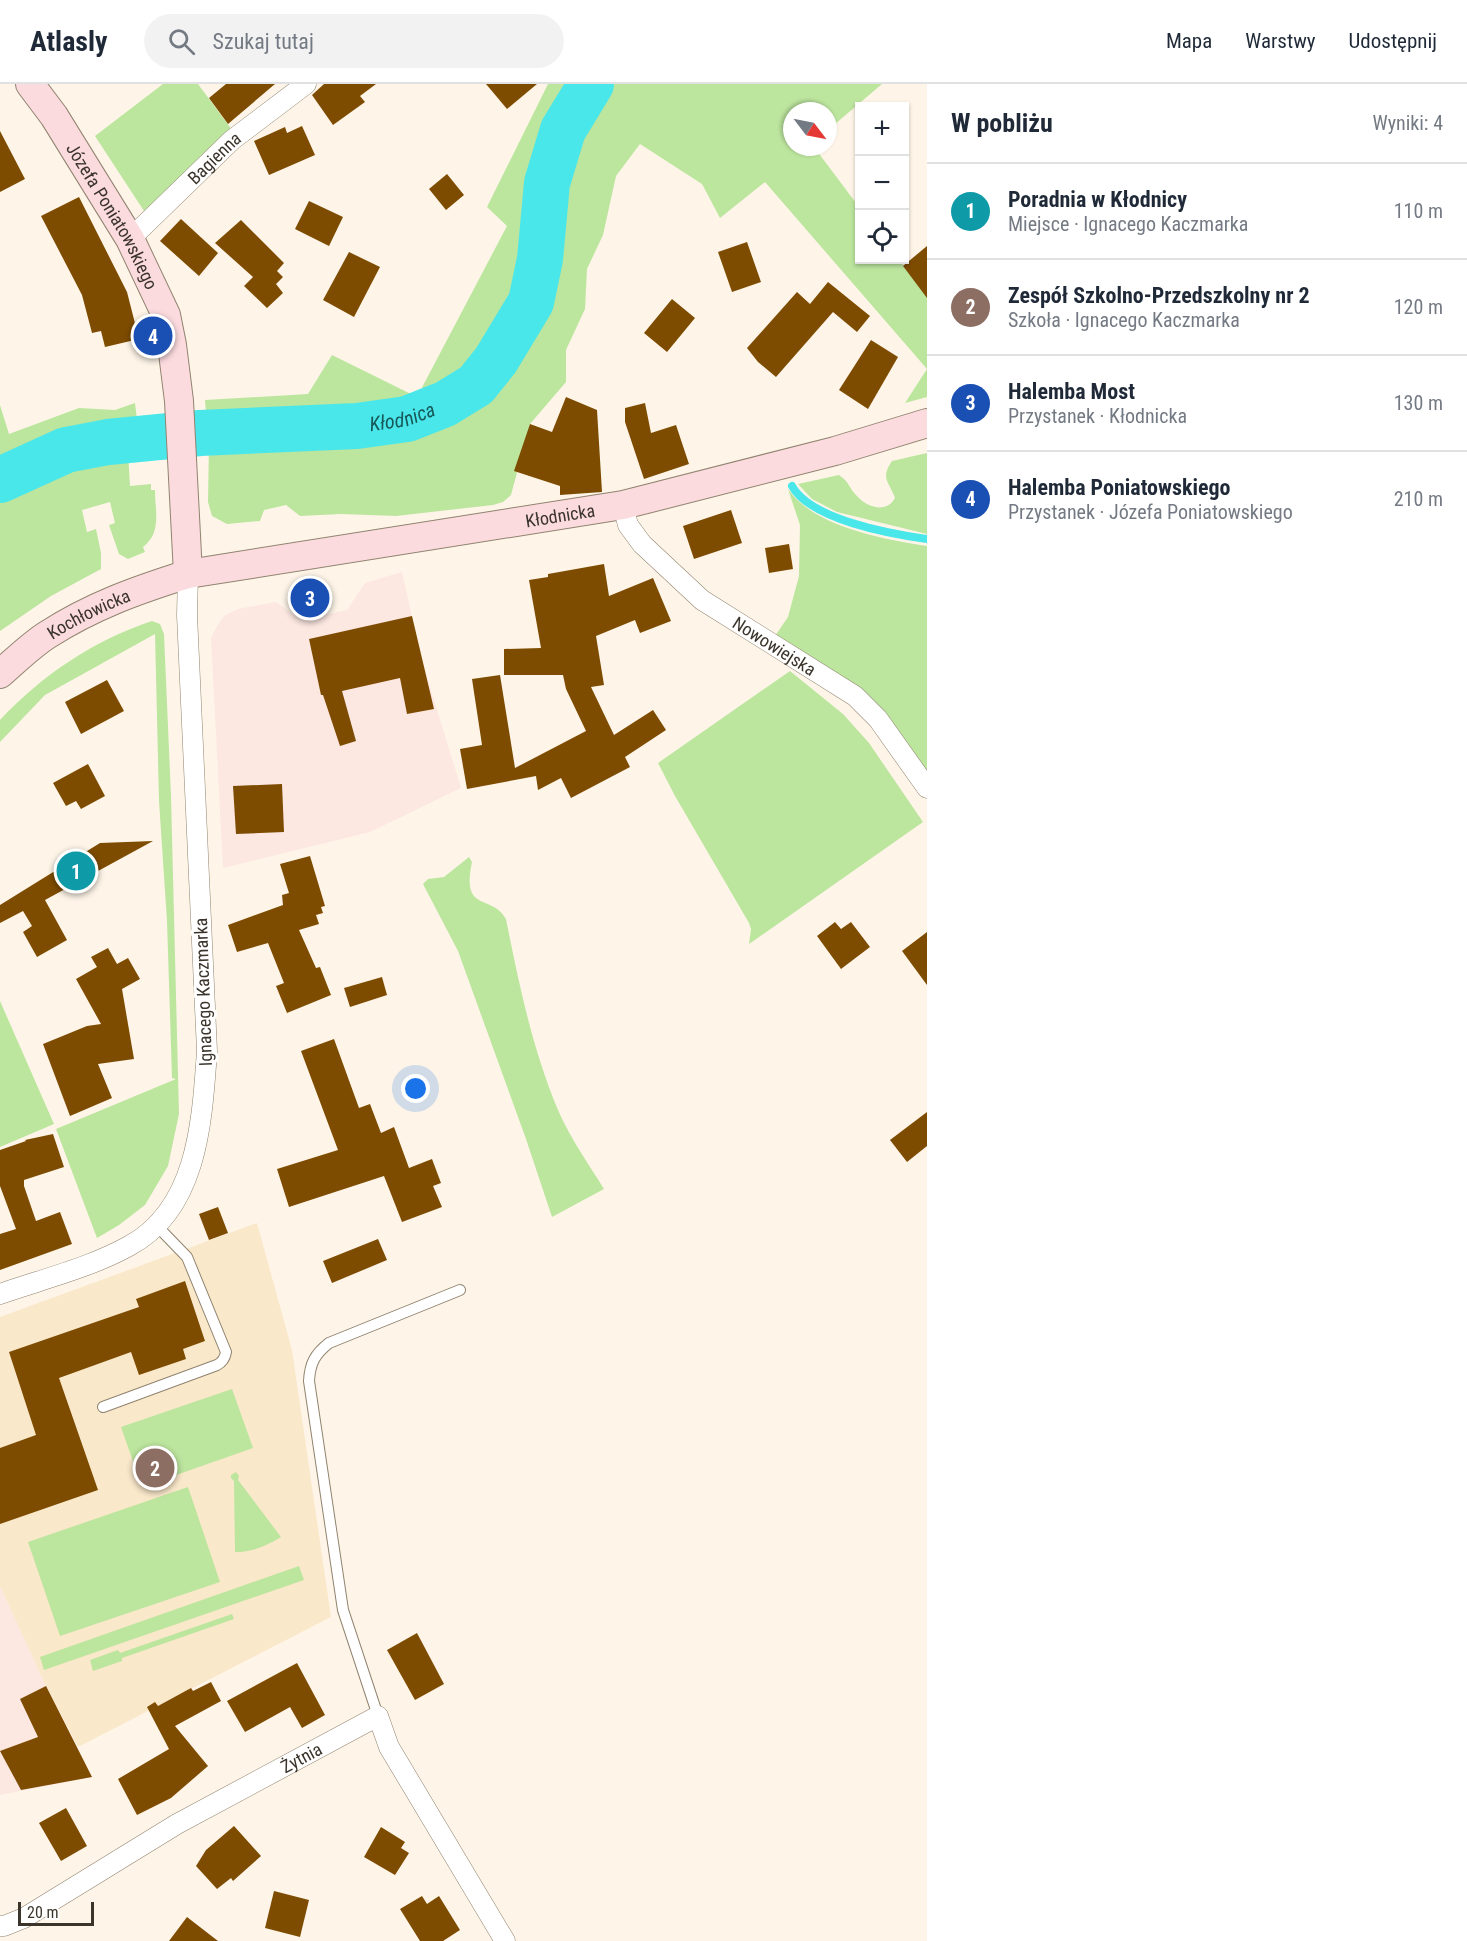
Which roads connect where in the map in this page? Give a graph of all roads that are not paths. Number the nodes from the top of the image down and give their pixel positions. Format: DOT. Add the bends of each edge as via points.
graph roads {
  1 [pos="30,84"];
  2 [pos="306,84"];
  3 [pos="130,239"];
  4 [pos="927,423"];
  5 [pos="623,505"];
  6 [pos="188,574"];
  7 [pos="0,674"];
  8 [pos="927,788"];
  9 [pos="157,1226"];
  10 [pos="460,1290"];
  11 [pos="0,1294"];
  12 [pos="103,1407"];
  13 [pos="378,1716"];
  14 [pos="0,1926"];
  15 [pos="505,1941"];
  1 -- 3 [label="street, Józefa Poniatowskiego"];
  2 -- 3 [label="street, Bagienna" via="232,140"];
  3 -- 6 [label="street, Józefa Poniatowskiego" via="166,315 172,345 179,401"];
  4 -- 5 [label="street, Kłodnicka" via="835,451"];
  5 -- 6 [label="street, Kłodnicka"];
  5 -- 8 [label="street, Nowowiejska" via="628,525 642,544 702,600 855,696 878,719"];
  6 -- 7 [label="street, Kochłowicka" via="135,590 90,610 45,636"];
  6 -- 9 [label="street, Ignacego Kaczmarka" via="207,1051 204,1100 190,1170 180,1195"];
  9 -- 11 [label="street, Ignacego Kaczmarka" via="130,1246"];
  9 -- 12 [label="lane" via="187,1257 225,1357 218,1365"];
  10 -- 13 [label="lane" via="329,1343 318,1351 310,1366 309,1381 343,1610"];
  13 -- 14 [label="street, Żytnia" via="177,1824 24,1918"];
  13 -- 15 [label="street" via="389,1747"];
}
